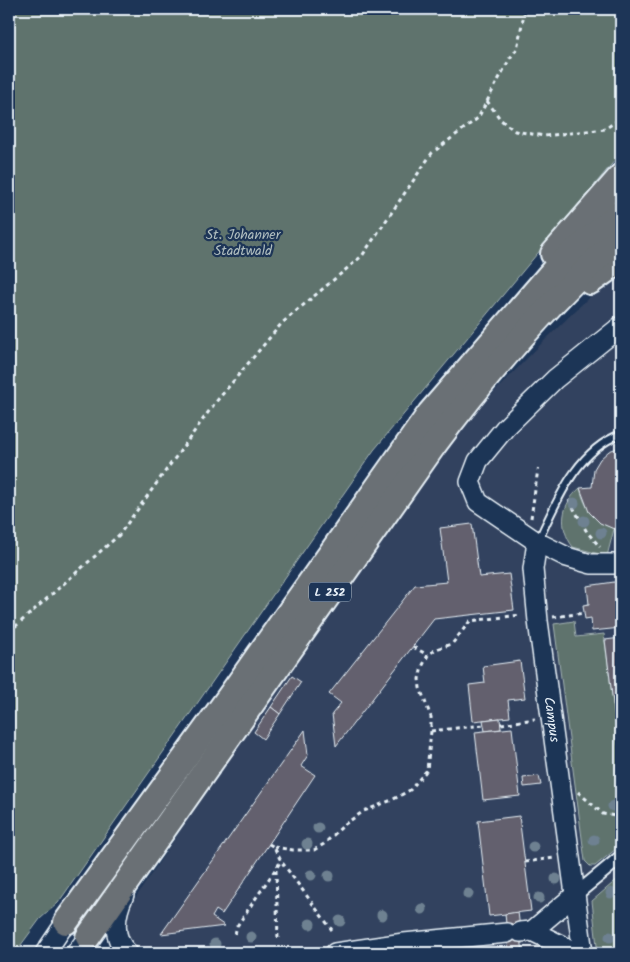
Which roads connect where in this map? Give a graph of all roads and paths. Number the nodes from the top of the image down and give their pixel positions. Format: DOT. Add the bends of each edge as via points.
graph roads {
  1 [pos="525,9"];
  2 [pos="487,101"];
  3 [pos="621,118"];
  4 [pos="621,176"];
  5 [pos="621,212"];
  6 [pos="621,236"];
  7 [pos="621,260"];
  8 [pos="531,326"];
  9 [pos="621,326"];
  10 [pos="495,336"];
  11 [pos="621,434"];
  12 [pos="538,469"];
  13 [pos="568,498"];
  14 [pos="533,539"];
  15 [pos="602,550"];
  16 [pos="621,564"];
  17 [pos="584,613"];
  18 [pos="552,617"];
  19 [pos="522,623"];
  20 [pos="9,632"];
  21 [pos="413,647"];
  22 [pos="428,656"];
  23 [pos="551,717"];
  24 [pos="501,724"];
  25 [pos="484,725"];
  26 [pos="431,731"];
  27 [pos="559,775"];
  28 [pos="621,817"];
  29 [pos="269,844"];
  30 [pos="274,847"];
  31 [pos="570,855"];
  32 [pos="621,857"];
  33 [pos="281,861"];
  34 [pos="525,862"];
  35 [pos="139,865"];
  36 [pos="276,869"];
  37 [pos="575,895"];
  38 [pos="66,922"];
  39 [pos="332,930"];
  40 [pos="520,932"];
  41 [pos="235,934"];
  42 [pos="278,940"];
  43 [pos="82,945"];
  44 [pos="45,953"];
  45 [pos="128,953"];
  46 [pos="335,953"];
  47 [pos="577,953"];
  48 [pos="583,953"];
  1 -- 2 [label="path" via="517,49"];
  2 -- 3 [label="path" via="501,120 515,131 544,136 605,129"];
  2 -- 20 [label="path" via="478,118 432,153 362,256 282,323 215,403 119,535"];
  4 -- 10 [label="highway" via="527,282"];
  5 -- 10 [label="highway, L 252" via="558,265"];
  6 -- 8 [label="highway, L 252"];
  7 -- 8 [label="highway"];
  8 -- 35 [label="highway, L 252" via="470,396 434,445"];
  9 -- 14 [label="street" via="555,379 505,428 478,461 470,482 478,502"];
  10 -- 38 [label="highway, L 252" via="430,413"];
  11 -- 14 [label="lane" via="592,451 576,470"];
  12 -- 14 [label="path"];
  13 -- 15 [label="path" via="587,532"];
  14 -- 16 [label="street" via="567,557 590,564"];
  14 -- 23 [label="street, Campus" via="534,585"];
  17 -- 18 [label="path"];
  19 -- 22 [label="path" via="521,614 470,620 452,644 436,649"];
  21 -- 22 [label="path"];
  22 -- 26 [label="path" via="419,680 432,717"];
  23 -- 24 [label="path"];
  23 -- 27 [label="street, Campus"];
  25 -- 26 [label="path"];
  26 -- 30 [label="path" via="427,770 410,790 364,811 314,850"];
  27 -- 28 [label="path" via="603,814"];
  27 -- 31 [label="street, Campus"];
  29 -- 30 [label="path"];
  30 -- 33 [label="path"];
  31 -- 34 [label="path"];
  31 -- 37 [label="street, Campus"];
  32 -- 37 [label="street"];
  33 -- 36 [label="path"];
  33 -- 39 [label="path"];
  35 -- 43 [label="highway, L 252"];
  35 -- 45 [label="street" via="120,903 116,920 119,942"];
  36 -- 41 [label="path" via="237,926"];
  36 -- 42 [label="path"];
  37 -- 40 [label="street"];
  37 -- 48 [label="street, Campus"];
  38 -- 44 [label="street, L 252"];
  40 -- 46 [label="street"];
  40 -- 47 [label="street"];
}
